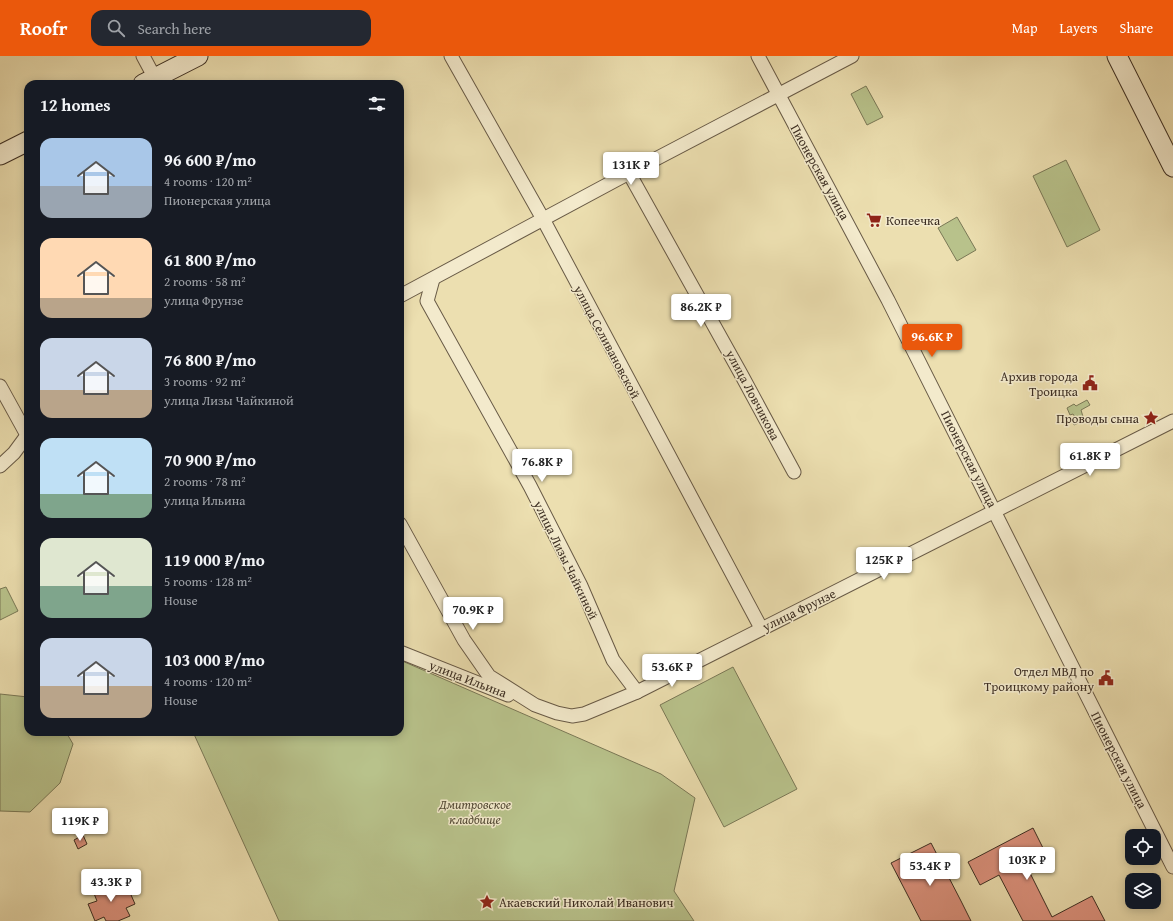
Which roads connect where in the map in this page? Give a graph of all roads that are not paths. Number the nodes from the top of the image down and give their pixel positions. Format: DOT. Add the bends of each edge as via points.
graph roads {
  1 [pos="143,56"];
  2 [pos="198,56"];
  3 [pos="452,56"];
  4 [pos="758,56"];
  5 [pos="852,56"];
  6 [pos="1117,56"];
  7 [pos="151,80"];
  8 [pos="156,80"];
  9 [pos="777,95"];
  10 [pos="24,143"];
  11 [pos="0,154"];
  12 [pos="1173,167"];
  13 [pos="629,173"];
  14 [pos="543,219"];
  15 [pos="433,279"];
  16 [pos="404,293"];
  17 [pos="427,301"];
  18 [pos="0,386"];
  19 [pos="1173,421"];
  20 [pos="24,430"];
  21 [pos="24,439"];
  22 [pos="0,466"];
  23 [pos="794,472"];
  24 [pos="995,511"];
  25 [pos="404,531"];
  26 [pos="761,628"];
  27 [pos="404,654"];
  28 [pos="637,692"];
  29 [pos="535,705"];
  30 [pos="572,716"];
  31 [pos="1173,867"];
  1 -- 7 [label="street"];
  2 -- 8 [label="street"];
  3 -- 14 [label="street, улица Селивановской"];
  4 -- 9 [label="street, Пионерская улица"];
  5 -- 9 [label="street"];
  6 -- 12 [label="street"];
  9 -- 13 [label="street"];
  9 -- 24 [label="street, Пионерская улица" via="888,300"];
  10 -- 11 [label="street"];
  13 -- 14 [label="street"];
  13 -- 23 [label="street, улица Ловчикова"];
  14 -- 15 [label="street"];
  14 -- 26 [label="street, улица Селивановской"];
  15 -- 16 [label="street"];
  15 -- 17 [label="street"];
  16 -- 17 [label="street"];
  17 -- 28 [label="street, улица Лизы Чайкиной" via="530,486 581,586 613,660"];
  18 -- 20 [label="street"];
  19 -- 24 [label="street, улица Фрунзе"];
  21 -- 22 [label="street"];
  24 -- 26 [label="street, улица Фрунзе"];
  24 -- 31 [label="street, Пионерская улица"];
  25 -- 29 [label="street, улица Ильина" via="464,640 488,676"];
  26 -- 28 [label="street, улица Фрунзе"];
  27 -- 29 [label="street, улица Ильина"];
  28 -- 30 [label="street, улица Фрунзе" via="584,714"];
  29 -- 30 [label="street, улица Ильина"];
}
